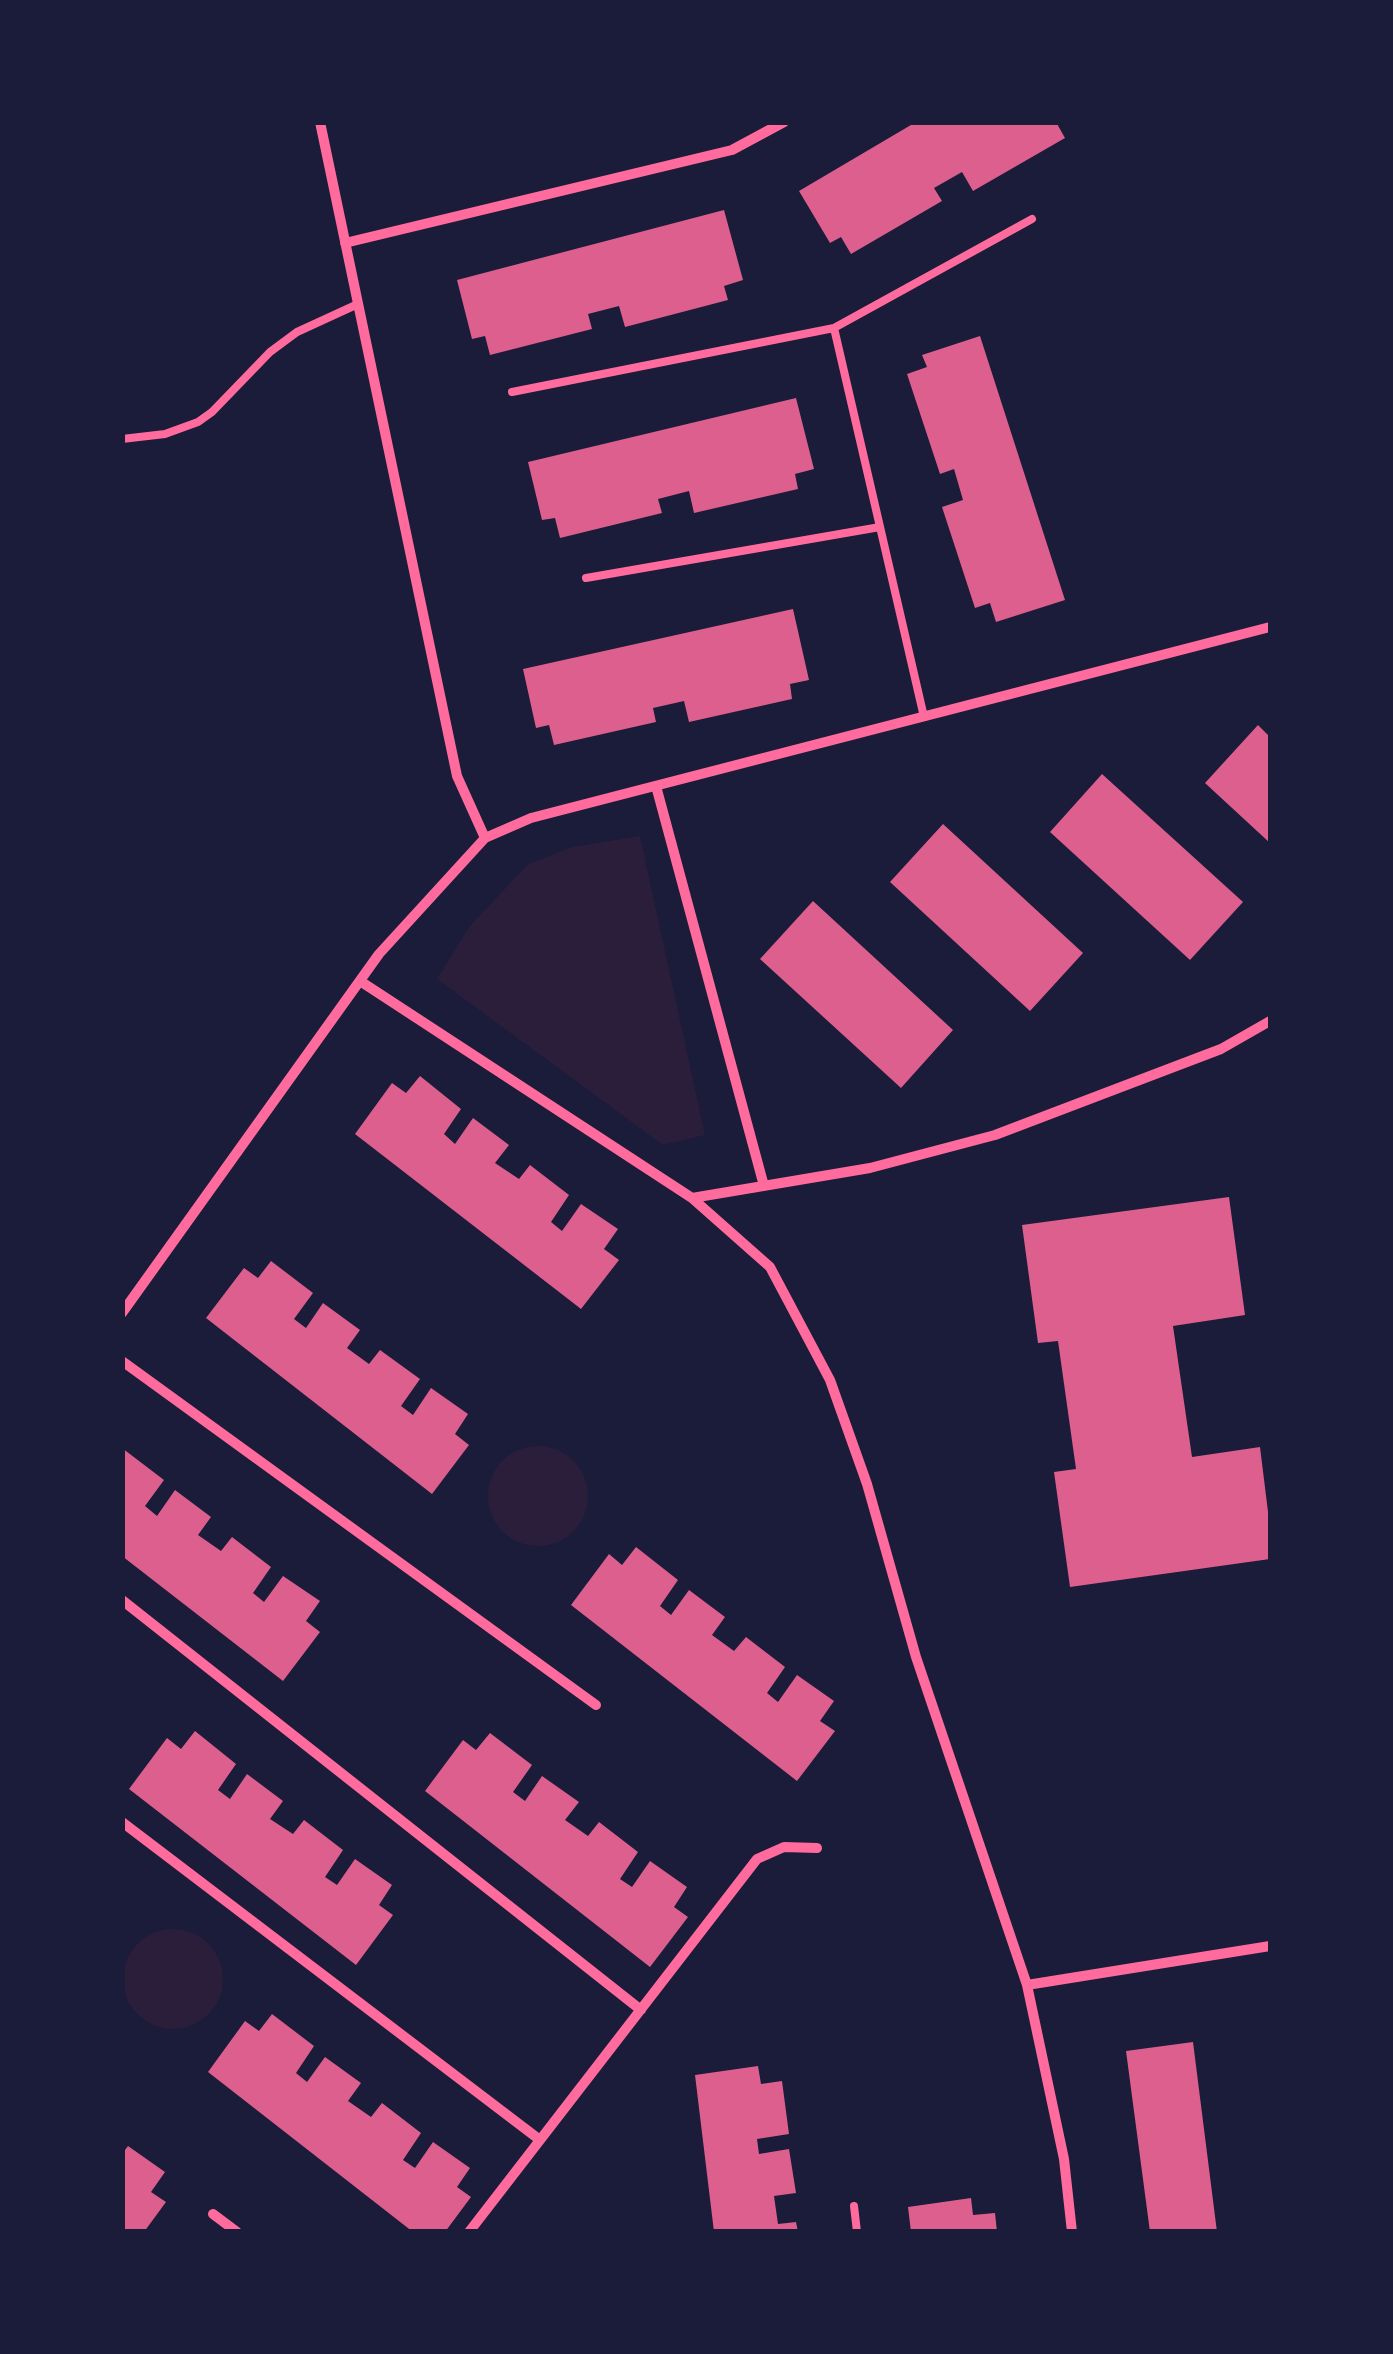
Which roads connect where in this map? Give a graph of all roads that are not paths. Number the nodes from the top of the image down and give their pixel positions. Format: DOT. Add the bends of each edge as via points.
graph roads {
  1 [pos="320,122"];
  2 [pos="784,122"];
  3 [pos="1032,218"];
  4 [pos="345,243"];
  5 [pos="358,304"];
  6 [pos="834,328"];
  7 [pos="512,392"];
  8 [pos="122,439"];
  9 [pos="880,526"];
  10 [pos="586,578"];
  11 [pos="1270,627"];
  12 [pos="924,717"];
  13 [pos="656,786"];
  14 [pos="485,838"];
  15 [pos="360,981"];
  16 [pos="1270,1021"];
  17 [pos="764,1186"];
  18 [pos="692,1198"];
  19 [pos="122,1313"];
  20 [pos="122,1361"];
  21 [pos="122,1600"];
  22 [pos="596,1705"];
  23 [pos="122,1822"];
  24 [pos="817,1848"];
  25 [pos="1270,1946"];
  26 [pos="1027,1985"];
  27 [pos="640,2010"];
  28 [pos="540,2140"];
  29 [pos="854,2206"];
  30 [pos="213,2214"];
  31 [pos="237,2232"];
  32 [pos="469,2232"];
  33 [pos="857,2232"];
  34 [pos="1072,2232"];
  1 -- 4 [label="street"];
  2 -- 4 [label="street" via="732,150"];
  3 -- 6 [label="lane"];
  4 -- 5 [label="street"];
  5 -- 8 [label="lane" via="270,352 198,422"];
  5 -- 14 [label="street" via="457,776"];
  6 -- 7 [label="lane"];
  6 -- 9 [label="lane"];
  9 -- 10 [label="lane"];
  9 -- 12 [label="lane"];
  11 -- 12 [label="street"];
  12 -- 13 [label="street"];
  13 -- 14 [label="street" via="531,818"];
  13 -- 17 [label="street"];
  14 -- 15 [label="street"];
  15 -- 18 [label="street"];
  15 -- 19 [label="street"];
  16 -- 17 [label="street" via="1221,1049 995,1135 870,1168"];
  17 -- 18 [label="street"];
  18 -- 26 [label="street" via="770,1267 830,1380"];
  20 -- 22 [label="street"];
  21 -- 27 [label="street"];
  23 -- 28 [label="street"];
  24 -- 27 [label="street" via="784,1847 756,1860"];
  25 -- 26 [label="street"];
  26 -- 34 [label="street" via="1064,2159"];
  27 -- 28 [label="street"];
  28 -- 32 [label="street"];
  29 -- 33 [label="lane"];
  30 -- 31 [label="street"];
}
